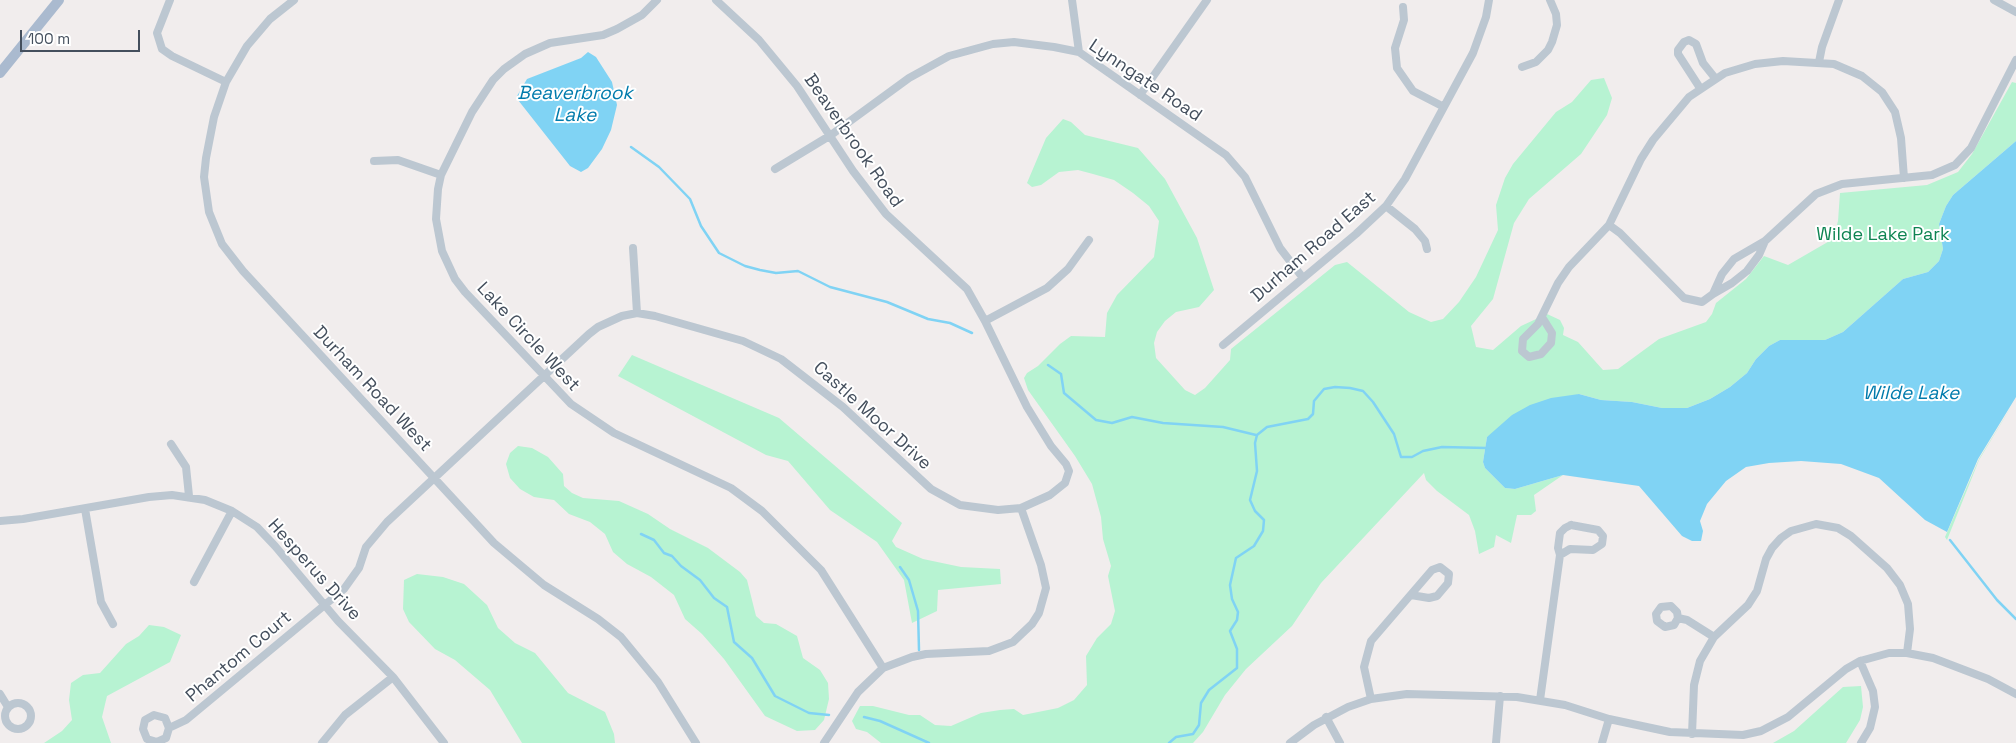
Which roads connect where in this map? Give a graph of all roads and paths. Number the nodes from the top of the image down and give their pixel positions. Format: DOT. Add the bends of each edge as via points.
graph roads {
  1 [pos="59,0"];
  2 [pos="170,0"];
  3 [pos="294,0"];
  4 [pos="657,0"];
  5 [pos="716,0"];
  6 [pos="1072,0"];
  7 [pos="1207,0"];
  8 [pos="1489,0"];
  9 [pos="1550,0"];
  10 [pos="1839,0"];
  11 [pos="1994,0"];
  12 [pos="1403,7"];
  13 [pos="2016,12"];
  14 [pos="1079,52"];
  15 [pos="2016,60"];
  16 [pos="1818,62"];
  17 [pos="1522,67"];
  18 [pos="0,73"];
  19 [pos="1715,78"];
  20 [pos="226,82"];
  21 [pos="1700,88"];
  22 [pos="1140,95"];
  23 [pos="1444,108"];
  24 [pos="831,135"];
  25 [pos="374,160"];
  26 [pos="775,169"];
  27 [pos="442,175"];
  28 [pos="1904,178"];
  29 [pos="1386,206"];
  30 [pos="1609,225"];
  31 [pos="1089,240"];
  32 [pos="1765,241"];
  33 [pos="633,248"];
  34 [pos="1427,249"];
  35 [pos="1303,278"];
  36 [pos="1713,294"];
  37 [pos="637,313"];
  38 [pos="1542,317"];
  39 [pos="985,321"];
  40 [pos="1223,345"];
  41 [pos="544,377"];
  42 [pos="171,444"];
  43 [pos="434,478"];
  44 [pos="1067,478"];
  45 [pos="189,496"];
  46 [pos="85,508"];
  47 [pos="1021,508"];
  48 [pos="232,510"];
  49 [pos="0,520"];
  50 [pos="1560,555"];
  51 [pos="194,582"];
  52 [pos="1411,595"];
  53 [pos="324,606"];
  54 [pos="1678,618"];
  55 [pos="114,624"];
  56 [pos="1714,637"];
  57 [pos="1907,652"];
  58 [pos="1860,661"];
  59 [pos="883,668"];
  60 [pos="393,677"];
  61 [pos="0,694"];
  62 [pos="2016,694"];
  63 [pos="1500,696"];
  64 [pos="1371,700"];
  65 [pos="1540,700"];
  66 [pos="8,707"];
  67 [pos="1326,718"];
  68 [pos="1609,719"];
  69 [pos="169,728"];
  70 [pos="1692,734"];
  71 [pos="322,743"];
  72 [pos="444,743"];
  73 [pos="696,743"];
  74 [pos="824,743"];
  75 [pos="1290,743"];
  76 [pos="1340,743"];
  77 [pos="1496,743"];
  78 [pos="1602,743"];
  79 [pos="1861,743"];
  1 -- 18 [label="main road"];
  2 -- 20 [label="street" via="157,32 162,48"];
  3 -- 20 [label="street, Durham Road West" via="257,32"];
  4 -- 27 [label="street, Lake Circle West" via="642,15 618,30 550,43 525,54 504,69 483,94"];
  5 -- 24 [label="street, Beaverbrook Road" via="739,19 777,60"];
  6 -- 14 [label="street"];
  7 -- 22 [label="street"];
  8 -- 23 [label="street, Durham Road East" via="1473,53"];
  9 -- 17 [label="street" via="1557,25 1552,42 1536,62"];
  10 -- 16 [label="street"];
  11 -- 13 [label="street"];
  12 -- 23 [label="street" via="1404,20 1395,48 1397,68 1413,92"];
  14 -- 22 [label="street, Lynngate Road"];
  14 -- 24 [label="street, Lynngate Road" via="1014,42 970,49 930,65"];
  15 -- 28 [label="street" via="1963,157 1955,165 1932,175"];
  16 -- 19 [label="street" via="1783,60 1760,63"];
  16 -- 28 [label="street" via="1842,67 1862,76 1890,102 1899,124"];
  19 -- 21 [label="street"];
  19 -- 21 [label="street" via="1703,64 1696,44 1689,40 1684,42 1678,54"];
  20 -- 43 [label="street, Durham Road West" via="209,138 204,177 209,212 222,244 249,278"];
  21 -- 30 [label="street" via="1653,140"];
  22 -- 35 [label="street, Lynngate Road" via="1210,142 1236,165 1252,188 1280,248"];
  23 -- 29 [label="street, Durham Road East" via="1405,179"];
  24 -- 26 [label="street, Lynngate Road"];
  24 -- 39 [label="street, Beaverbrook Road" via="853,172 886,214 957,278 977,304"];
  25 -- 27 [label="street" via="398,160"];
  27 -- 41 [label="street, Lake Circle West" via="436,219 447,265 465,292"];
  28 -- 32 [label="street" via="1842,184 1822,190 1804,202"];
  29 -- 34 [label="street" via="1415,228"];
  29 -- 35 [label="street, Durham Road East"];
  30 -- 36 [label="street" via="1684,298 1702,302"];
  30 -- 38 [label="street" via="1569,267"];
  31 -- 39 [label="street" via="1068,269 1047,288"];
  32 -- 36 [label="street" via="1747,271"];
  32 -- 36 [label="street" via="1734,259 1722,274"];
  33 -- 37 [label="street"];
  35 -- 40 [label="street, Durham Road East"];
  37 -- 41 [label="street" via="598,328"];
  37 -- 47 [label="street, Castle Moor Drive" via="743,341 781,359 821,387 914,475 946,499 978,508"];
  38 -- 38 [label="street" via="1521,343 1522,351 1529,356 1541,354 1551,343 1552,333"];
  39 -- 44 [label="street, Beaverbrook Road" via="1027,407 1066,464"];
  41 -- 43 [label="street"];
  41 -- 59 [label="street, Lake Circle West" via="589,418 731,488 762,511 820,570"];
  42 -- 45 [label="street" via="186,467"];
  43 -- 53 [label="street" via="374,535 353,578"];
  43 -- 73 [label="street, Durham Road West" via="508,556 621,638 658,682"];
  44 -- 47 [label="street, Castle Moor Drive" via="1050,495"];
  45 -- 46 [label="street, Hesperus Drive" via="149,497"];
  45 -- 48 [label="street, Hesperus Drive"];
  46 -- 49 [label="street, Hesperus Drive"];
  46 -- 55 [label="street" via="101,602"];
  47 -- 59 [label="street" via="1046,588 1039,613 1032,624 1014,642 990,651 912,656"];
  48 -- 51 [label="street"];
  48 -- 53 [label="street, Hesperus Drive" via="257,526"];
  50 -- 50 [label="street" via="1575,548 1593,550 1602,544 1603,536 1594,528 1568,526 1560,533"];
  50 -- 65 [label="street"];
  52 -- 52 [label="street" via="1436,567 1444,568 1449,574 1448,583 1437,596"];
  52 -- 64 [label="street" via="1371,641 1364,667"];
  53 -- 60 [label="street, Hesperus Drive"];
  53 -- 69 [label="street, Phantom Court" via="186,720"];
  54 -- 56 [label="street" via="1688,620"];
  56 -- 57 [label="street" via="1755,596 1766,559 1781,538 1791,531 1816,524 1838,528 1851,536 1894,577 1908,604 1910,630"];
  56 -- 70 [label="street" via="1697,672"];
  57 -- 58 [label="street"];
  57 -- 62 [label="street" via="1933,658 1988,679"];
  58 -- 70 [label="street" via="1788,717 1761,731 1743,735"];
  58 -- 79 [label="street" via="1876,707 1870,728"];
  59 -- 74 [label="street" via="862,687"];
  60 -- 71 [label="street" via="345,715"];
  60 -- 72 [label="street, Hesperus Drive"];
  61 -- 66 [label="street"];
  63 -- 64 [label="street" via="1407,694"];
  63 -- 65 [label="street"];
  63 -- 77 [label="street"];
  64 -- 67 [label="street"];
  65 -- 68 [label="street"];
  67 -- 75 [label="street"];
  67 -- 76 [label="street"];
  68 -- 70 [label="street"];
  68 -- 78 [label="street"];
}
